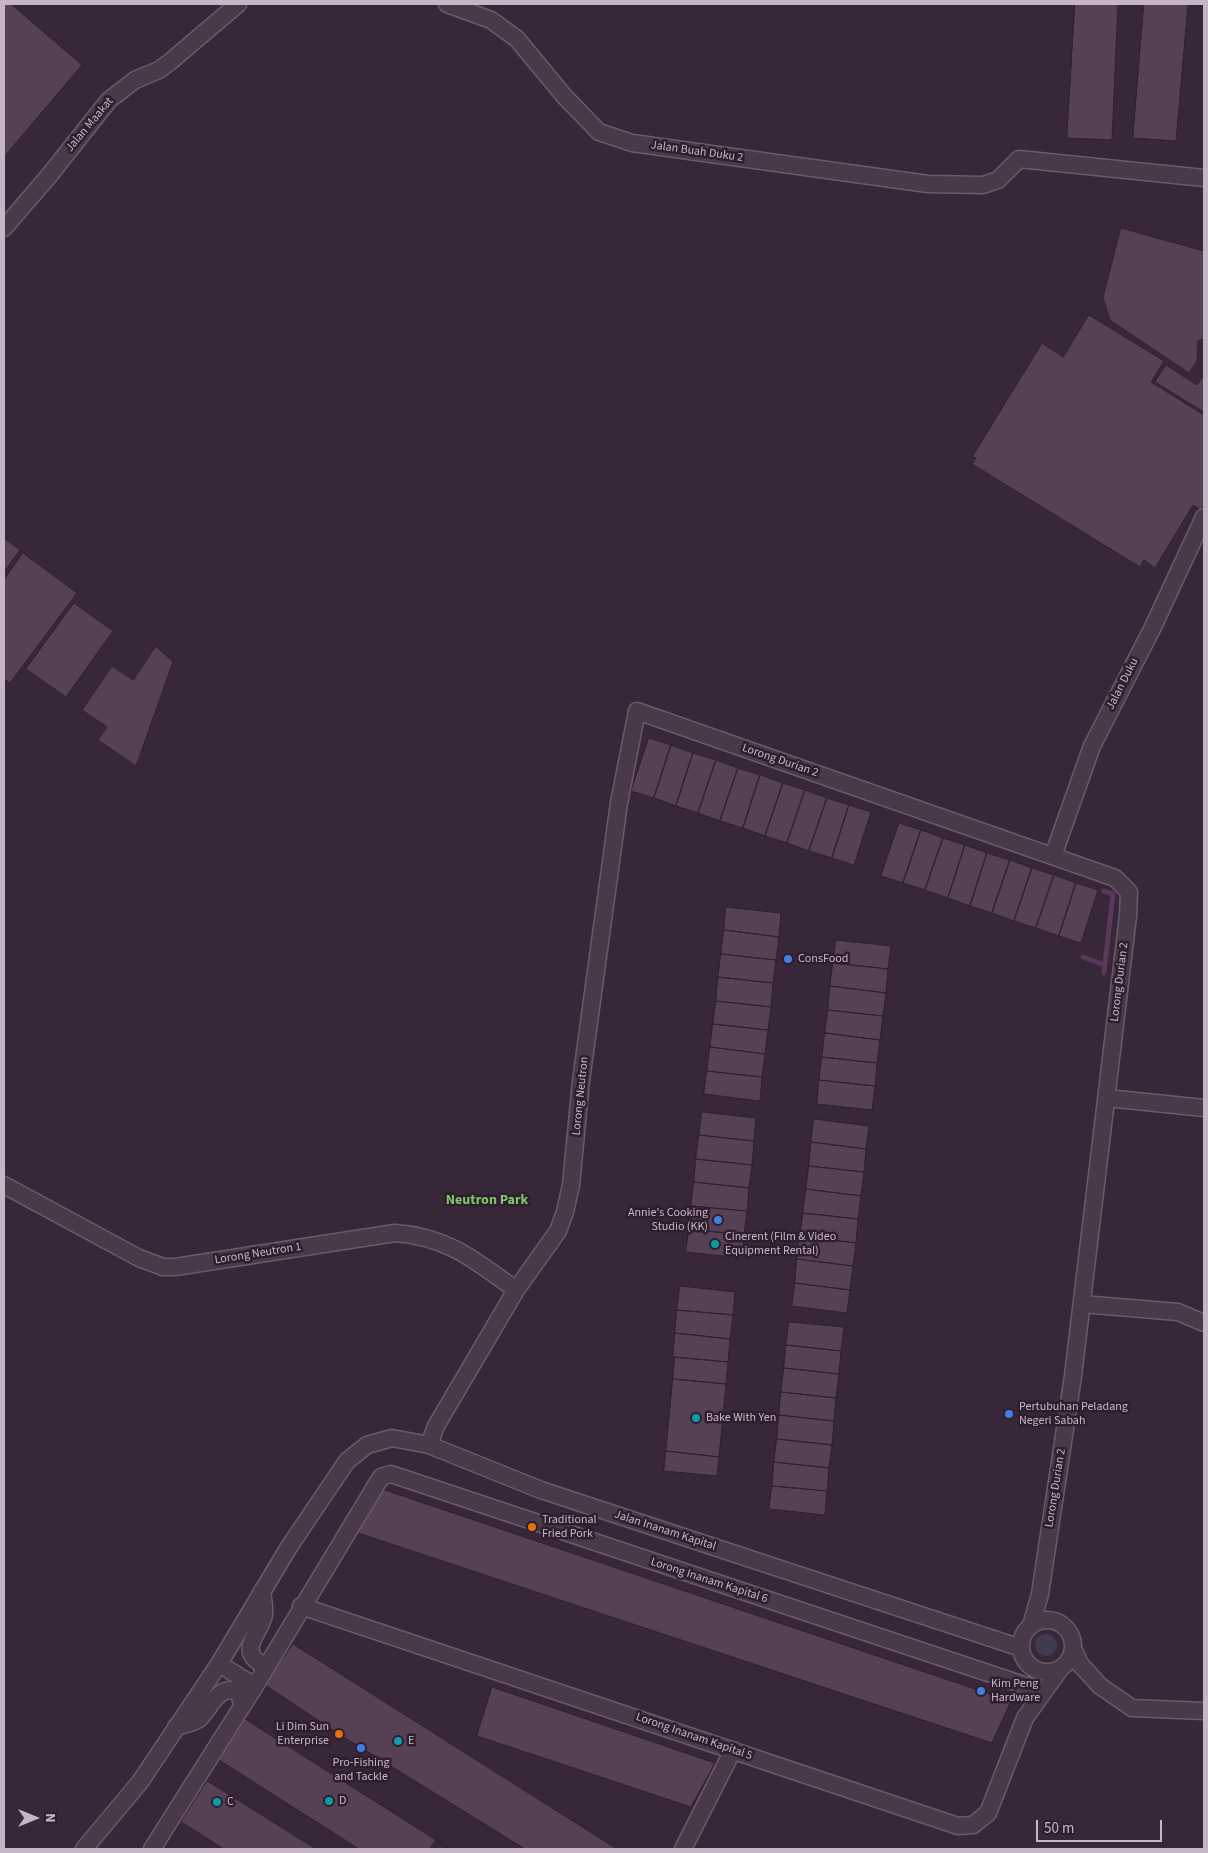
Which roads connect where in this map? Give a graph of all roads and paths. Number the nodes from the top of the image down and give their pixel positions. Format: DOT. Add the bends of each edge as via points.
graph roads {
  1 [pos="238,4"];
  2 [pos="455,5"];
  3 [pos="1204,178"];
  4 [pos="4,228"];
  5 [pos="1204,517"];
  6 [pos="637,711"];
  7 [pos="1053,856"];
  8 [pos="1107,1098"];
  9 [pos="1204,1108"];
  10 [pos="4,1185"];
  11 [pos="516,1290"];
  12 [pos="1082,1304"];
  13 [pos="1204,1323"];
  14 [pos="429,1445"];
  15 [pos="262,1591"];
  16 [pos="1040,1594"];
  17 [pos="301,1606"];
  18 [pos="1031,1626"];
  19 [pos="1068,1631"];
  20 [pos="1021,1648"];
  21 [pos="1073,1648"];
  22 [pos="219,1664"];
  23 [pos="1028,1664"];
  24 [pos="266,1666"];
  25 [pos="1060,1669"];
  26 [pos="255,1686"];
  27 [pos="1028,1686"];
  28 [pos="242,1706"];
  29 [pos="1204,1711"];
  30 [pos="1025,1718"];
  31 [pos="176,1727"];
  32 [pos="733,1750"];
  33 [pos="84,1849"];
  34 [pos="152,1849"];
  35 [pos="683,1849"];
  1 -- 4 [label="street, Jalan Maakat" via="159,70 135,80 109,100"];
  2 -- 3 [label="street, Jalan Buah Duku 2" via="490,20 517,39 599,132 632,143 928,184 983,185 998,180 1019,160"];
  5 -- 7 [label="street, Jalan Duku" via="1153,627 1092,746"];
  6 -- 7 [label="street, Lorong Durian 2"];
  6 -- 11 [label="street, Lorong Neutron" via="619,803 569,1196 558,1231"];
  7 -- 8 [label="street, Lorong Durian 2" via="1115,878 1129,892"];
  8 -- 9 [label="street"];
  8 -- 12 [label="street, Lorong Durian 2"];
  10 -- 11 [label="street, Lorong Neutron 1" via="139,1258 163,1267 396,1233 428,1237 467,1253"];
  11 -- 14 [label="street, Lorong Neutron" via="436,1426"];
  12 -- 13 [label="street" via="1178,1312"];
  12 -- 16 [label="street, Lorong Durian 2"];
  14 -- 15 [label="street, Jalan Inanam Kapital" via="392,1438 367,1445 347,1461"];
  14 -- 20 [label="street, Jalan Inanam Kapital" via="541,1490"];
  15 -- 22 [label="street, Jalan Inanam Kapital"];
  15 -- 24 [label="street" via="264,1616 254,1634 251,1650 259,1663"];
  16 -- 18 [label="street, Lorong Durian 2"];
  16 -- 19 [label="street"];
  17 -- 24 [label="street"];
  17 -- 27 [label="street, Lorong Inanam Kapital 6" via="381,1477 391,1474"];
  17 -- 32 [label="street, Lorong Inanam Kapital 5"];
  18 -- 19 [label="street" via="1038,1622 1055,1622"];
  18 -- 20 [label="street"];
  19 -- 21 [label="street"];
  20 -- 23 [label="street"];
  21 -- 25 [label="street"];
  21 -- 29 [label="street" via="1080,1664 1100,1686 1132,1708"];
  22 -- 26 [label="street"];
  22 -- 31 [label="street, Jalan Inanam Kapital"];
  23 -- 25 [label="street" via="1043,1672"];
  23 -- 27 [label="street, Lorong Inanam Kapital 5"];
  24 -- 26 [label="street"];
  25 -- 30 [label="street, Lorong Inanam Kapital 5"];
  26 -- 28 [label="street"];
  27 -- 30 [label="street, Lorong Inanam Kapital 5"];
  28 -- 31 [label="street" via="239,1692 226,1690 218,1694 198,1720"];
  28 -- 34 [label="street"];
  30 -- 32 [label="street, Lorong Inanam Kapital 5" via="988,1813 973,1825 958,1826"];
  31 -- 33 [label="street, Jalan Inanam Kapital" via="140,1782"];
  32 -- 35 [label="street"];
}
